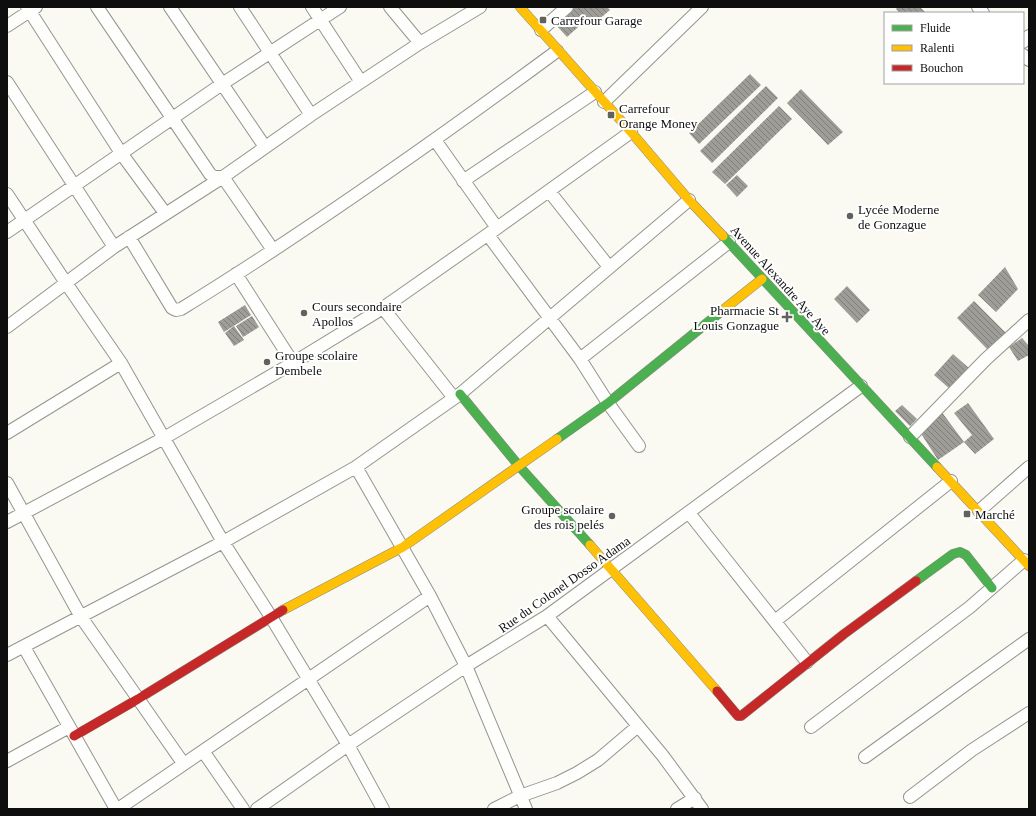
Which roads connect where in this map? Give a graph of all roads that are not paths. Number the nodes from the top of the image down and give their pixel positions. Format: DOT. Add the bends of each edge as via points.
graph roads {
  1 [pos="97,7"];
  2 [pos="170,7"];
  3 [pos="240,7"];
  4 [pos="312,7"];
  5 [pos="340,7"];
  6 [pos="390,7"];
  7 [pos="480,7"];
  8 [pos="520,7"];
  9 [pos="567,7"];
  10 [pos="702,7"];
  11 [pos="31,8"];
  12 [pos="320,20"];
  13 [pos="7,26"];
  14 [pos="541,30"];
  15 [pos="420,43"];
  16 [pos="557,51"];
  17 [pos="270,53"];
  18 [pos="7,82"];
  19 [pos="362,82"];
  20 [pos="222,84"];
  21 [pos="595,92"];
  22 [pos="604,102"];
  23 [pos="312,115"];
  24 [pos="172,119"];
  25 [pos="631,132"];
  26 [pos="435,140"];
  27 [pos="265,147"];
  28 [pos="121,153"];
  29 [pos="223,177"];
  30 [pos="463,181"];
  31 [pos="74,185"];
  32 [pos="549,191"];
  33 [pos="7,194"];
  34 [pos="689,200"];
  35 [pos="165,213"];
  36 [pos="25,220"];
  37 [pos="7,232"];
  38 [pos="493,232"];
  39 [pos="129,237"];
  40 [pos="729,242"];
  41 [pos="114,247"];
  42 [pos="273,250"];
  43 [pos="609,267"];
  44 [pos="236,274"];
  45 [pos="762,279"];
  46 [pos="66,283"];
  47 [pos="383,308"];
  48 [pos="549,318"];
  49 [pos="1029,320"];
  50 [pos="7,326"];
  51 [pos="580,359"];
  52 [pos="121,363"];
  53 [pos="293,363"];
  54 [pos="861,386"];
  55 [pos="457,396"];
  56 [pos="608,403"];
  57 [pos="7,433"];
  58 [pos="910,437"];
  59 [pos="164,438"];
  60 [pos="639,446"];
  61 [pos="519,466"];
  62 [pos="356,467"];
  63 [pos="1029,467"];
  64 [pos="951,481"];
  65 [pos="7,483"];
  66 [pos="979,511"];
  67 [pos="24,513"];
  68 [pos="689,513"];
  69 [pos="7,522"];
  70 [pos="223,542"];
  71 [pos="403,547"];
  72 [pos="1026,563"];
  73 [pos="612,569"];
  74 [pos="992,588"];
  75 [pos="430,596"];
  76 [pos="547,616"];
  77 [pos="81,617"];
  78 [pos="271,618"];
  79 [pos="775,621"];
  80 [pos="1029,639"];
  81 [pos="24,647"];
  82 [pos="7,655"];
  83 [pos="808,662"];
  84 [pos="466,666"];
  85 [pos="308,680"];
  86 [pos="138,699"];
  87 [pos="1029,713"];
  88 [pos="638,726"];
  89 [pos="811,727"];
  90 [pos="72,732"];
  91 [pos="348,744"];
  92 [pos="203,751"];
  93 [pos="865,757"];
  94 [pos="7,761"];
  95 [pos="183,763"];
  96 [pos="520,796"];
  97 [pos="910,797"];
  98 [pos="695,798"];
  99 [pos="117,809"];
  100 [pos="243,809"];
  101 [pos="257,809"];
  102 [pos="383,809"];
  103 [pos="494,809"];
  104 [pos="526,809"];
  105 [pos="677,809"];
  106 [pos="702,809"];
  1 -- 24 [label="street"];
  2 -- 20 [label="street"];
  3 -- 17 [label="street"];
  4 -- 12 [label="street"];
  5 -- 12 [label="street"];
  6 -- 15 [label="street"];
  7 -- 15 [label="street"];
  8 -- 14 [label="street, Avenue Alexandre Aye Aye"];
  9 -- 14 [label="street"];
  10 -- 22 [label="street"];
  11 -- 13 [label="street"];
  11 -- 28 [label="street"];
  12 -- 17 [label="street"];
  12 -- 19 [label="street"];
  14 -- 16 [label="street, Avenue Alexandre Aye Aye"];
  15 -- 19 [label="street"];
  16 -- 21 [label="street, Avenue Alexandre Aye Aye"];
  16 -- 26 [label="street"];
  17 -- 20 [label="street"];
  17 -- 23 [label="street"];
  18 -- 31 [label="street"];
  19 -- 23 [label="street"];
  20 -- 24 [label="street"];
  20 -- 27 [label="street"];
  21 -- 22 [label="street, Avenue Alexandre Aye Aye"];
  21 -- 30 [label="street"];
  22 -- 25 [label="street, Avenue Alexandre Aye Aye"];
  23 -- 27 [label="street"];
  24 -- 28 [label="street"];
  24 -- 29 [label="street" via="210,174 214,177"];
  25 -- 32 [label="street"];
  25 -- 34 [label="street, Avenue Alexandre Aye Aye"];
  26 -- 30 [label="street"];
  26 -- 42 [label="street" via="337,209"];
  27 -- 29 [label="street"];
  28 -- 31 [label="street"];
  28 -- 35 [label="street"];
  29 -- 35 [label="street"];
  29 -- 42 [label="street"];
  30 -- 38 [label="street"];
  31 -- 36 [label="street"];
  31 -- 41 [label="street"];
  32 -- 38 [label="street"];
  32 -- 43 [label="street"];
  33 -- 36 [label="street"];
  34 -- 40 [label="street, Avenue Alexandre Aye Aye"];
  34 -- 43 [label="street"];
  35 -- 39 [label="street"];
  36 -- 37 [label="street"];
  36 -- 46 [label="street"];
  38 -- 47 [label="street"];
  38 -- 48 [label="street"];
  39 -- 41 [label="street"];
  39 -- 44 [label="street" via="172,308 176,310"];
  40 -- 45 [label="street, Avenue Alexandre Aye Aye"];
  40 -- 51 [label="street"];
  41 -- 46 [label="street"];
  42 -- 44 [label="street"];
  43 -- 48 [label="street"];
  44 -- 53 [label="street"];
  45 -- 54 [label="street, Avenue Alexandre Aye Aye"];
  45 -- 56 [label="street"];
  46 -- 50 [label="street"];
  46 -- 52 [label="street"];
  47 -- 53 [label="street"];
  47 -- 55 [label="street"];
  48 -- 51 [label="street"];
  48 -- 55 [label="street"];
  49 -- 58 [label="street"];
  51 -- 56 [label="street"];
  52 -- 57 [label="street"];
  52 -- 59 [label="street"];
  53 -- 59 [label="street"];
  54 -- 58 [label="street, Avenue Alexandre Aye Aye"];
  54 -- 68 [label="street, Rue du Colonel Dosso Adama"];
  55 -- 61 [label="street"];
  55 -- 62 [label="street"];
  56 -- 60 [label="street"];
  56 -- 61 [label="street"];
  58 -- 64 [label="street, Avenue Alexandre Aye Aye"];
  59 -- 67 [label="street"];
  59 -- 70 [label="street"];
  61 -- 71 [label="street"];
  61 -- 73 [label="street"];
  62 -- 70 [label="street"];
  62 -- 71 [label="street"];
  63 -- 66 [label="street"];
  64 -- 66 [label="street, Avenue Alexandre Aye Aye"];
  64 -- 79 [label="street"];
  65 -- 67 [label="street"];
  66 -- 72 [label="street, Avenue Alexandre Aye Aye"];
  67 -- 69 [label="street"];
  67 -- 77 [label="street"];
  68 -- 73 [label="street, Rue du Colonel Dosso Adama"];
  68 -- 79 [label="street"];
  70 -- 77 [label="street"];
  70 -- 78 [label="street"];
  71 -- 75 [label="street"];
  71 -- 78 [label="street"];
  72 -- 74 [label="street"];
  73 -- 76 [label="street, Rue du Colonel Dosso Adama"];
  73 -- 83 [label="street" via="738,716"];
  74 -- 83 [label="street" via="966,555 960,552 953,554"];
  74 -- 89 [label="street"];
  75 -- 84 [label="street"];
  75 -- 85 [label="street"];
  76 -- 84 [label="street, Rue du Colonel Dosso Adama"];
  76 -- 88 [label="street"];
  77 -- 81 [label="street"];
  77 -- 86 [label="street"];
  78 -- 85 [label="street"];
  78 -- 86 [label="street"];
  79 -- 83 [label="street"];
  80 -- 93 [label="street"];
  81 -- 82 [label="street"];
  81 -- 90 [label="street"];
  84 -- 91 [label="street, Rue du Colonel Dosso Adama"];
  84 -- 96 [label="street"];
  85 -- 91 [label="street"];
  85 -- 92 [label="street"];
  86 -- 90 [label="street"];
  86 -- 95 [label="street"];
  87 -- 97 [label="street" via="972,750"];
  88 -- 96 [label="street" via="598,760 577,773 557,784"];
  88 -- 98 [label="street"];
  90 -- 94 [label="street"];
  90 -- 99 [label="street"];
  91 -- 101 [label="street, Rue du Colonel Dosso Adama"];
  91 -- 102 [label="street"];
  92 -- 95 [label="street"];
  92 -- 100 [label="street"];
  95 -- 99 [label="street"];
  96 -- 103 [label="street"];
  96 -- 104 [label="street"];
  98 -- 105 [label="street"];
  98 -- 106 [label="street"];
}
